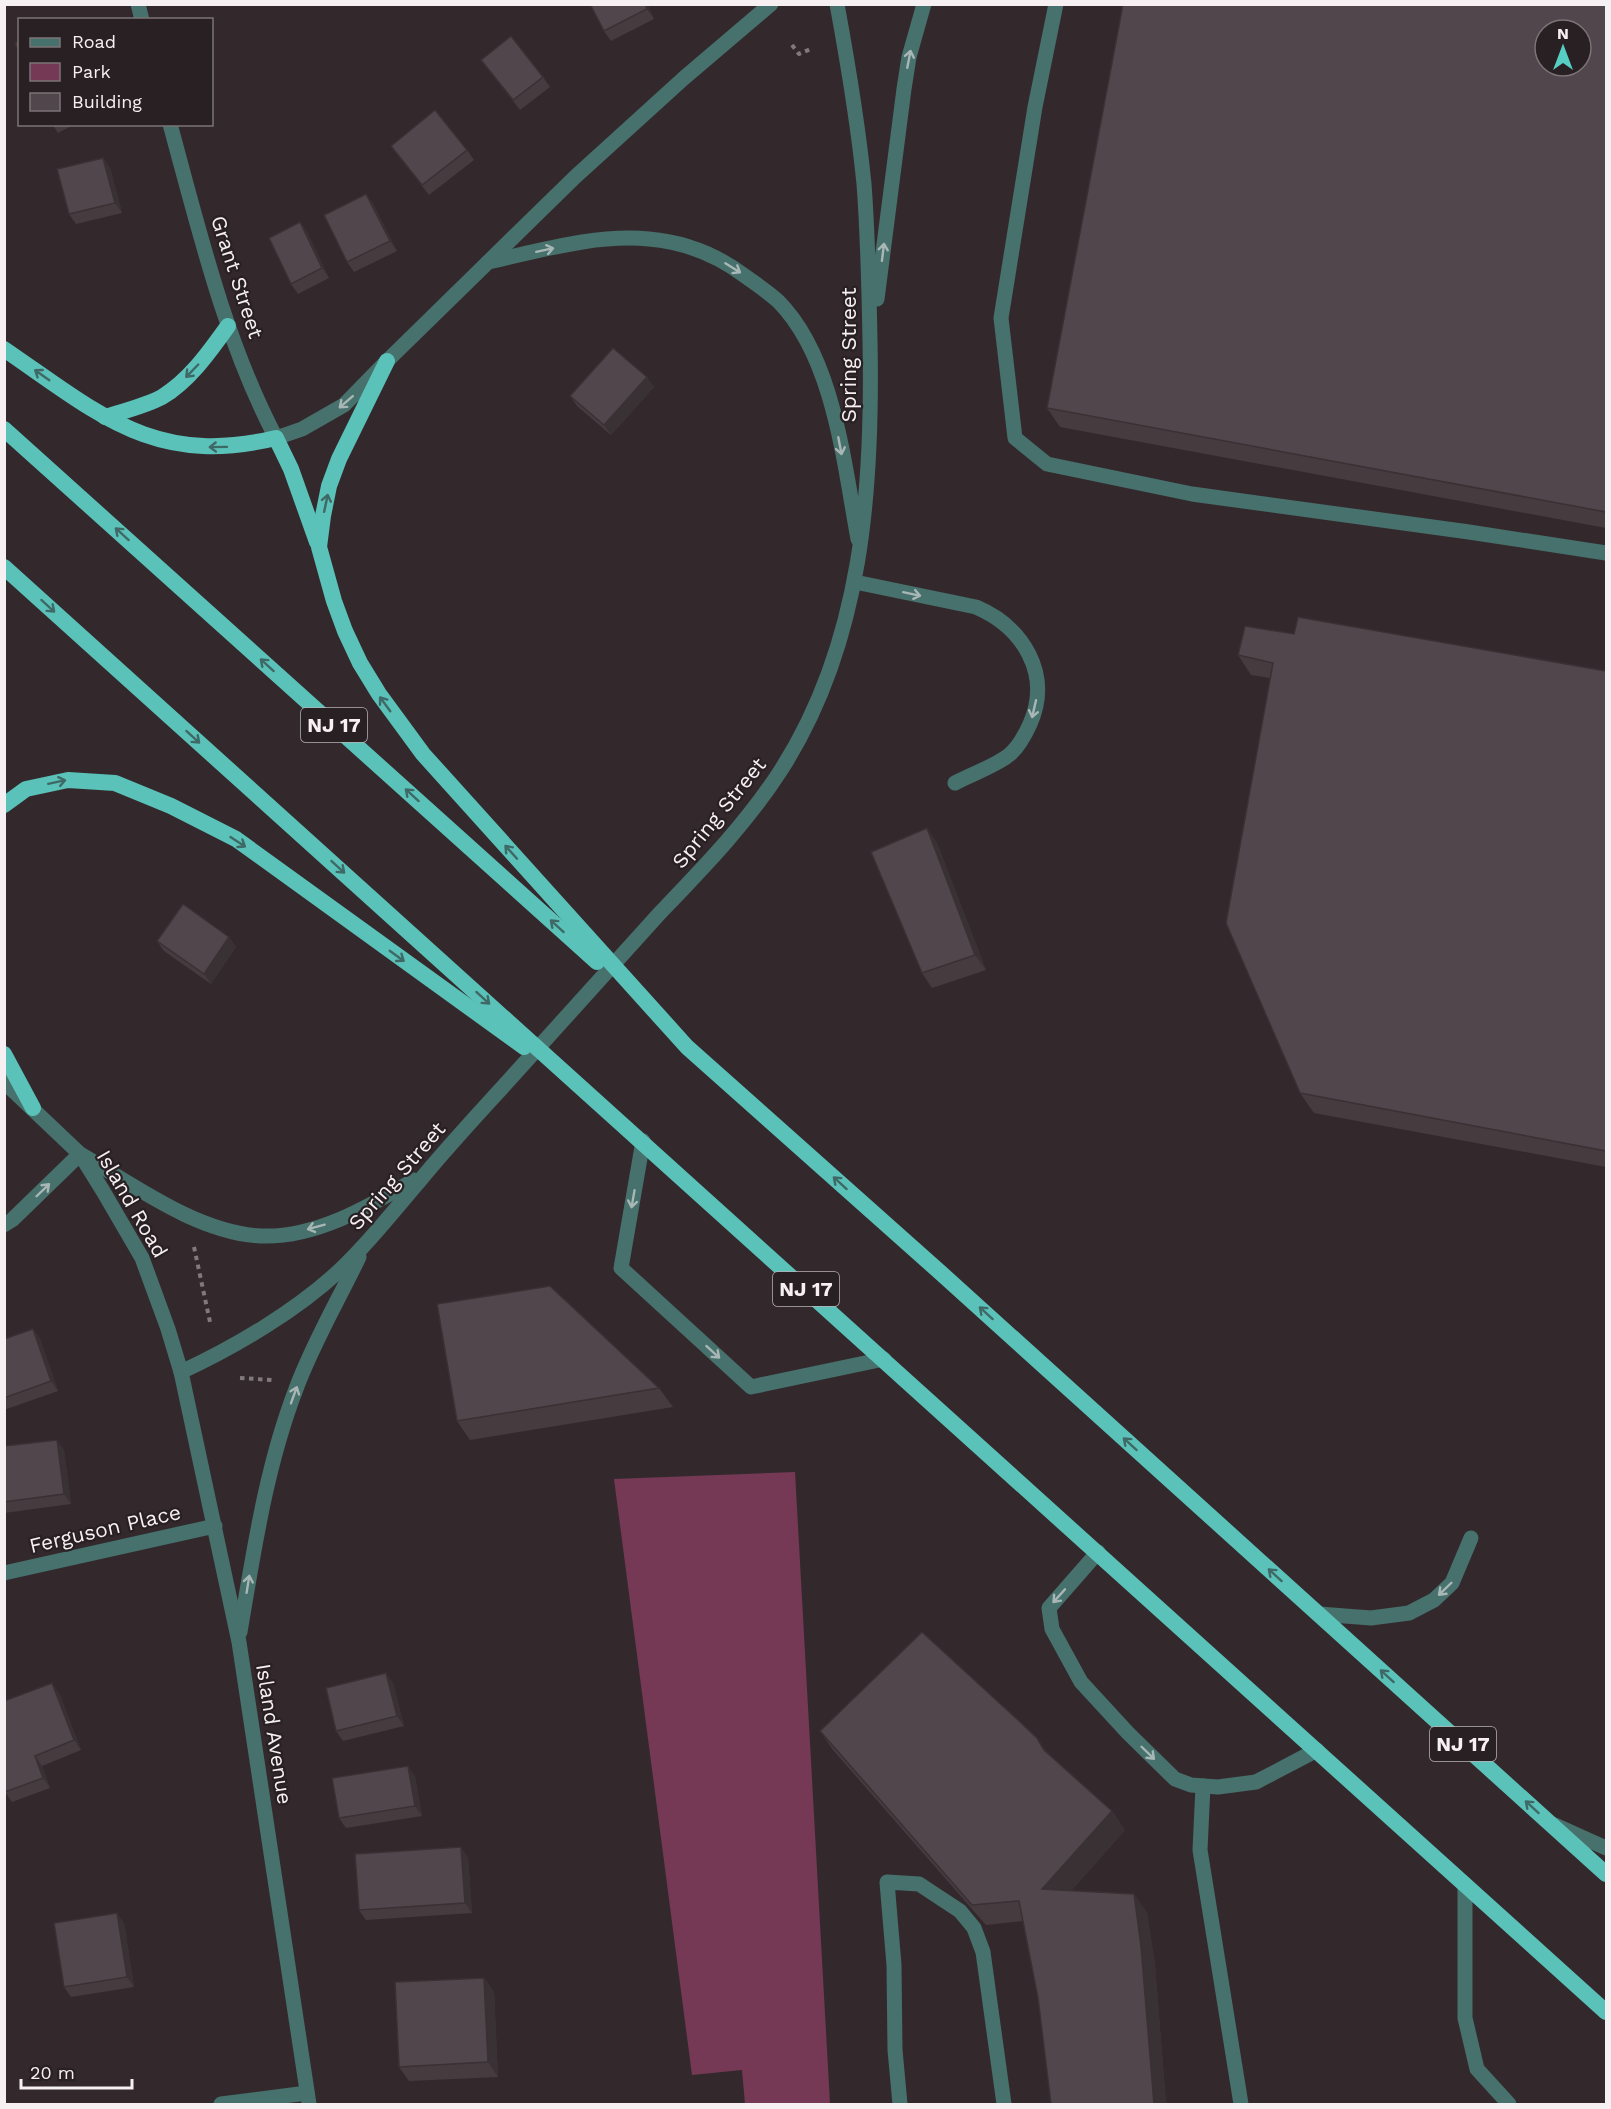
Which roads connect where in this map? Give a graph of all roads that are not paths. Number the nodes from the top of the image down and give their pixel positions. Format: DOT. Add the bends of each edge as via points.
graph roads {
  1 [pos="771,4"];
  2 [pos="837,4"];
  3 [pos="924,4"];
  4 [pos="1056,4"];
  5 [pos="171,126"];
  6 [pos="488,262"];
  7 [pos="228,326"];
  8 [pos="4,349"];
  9 [pos="871,352"];
  10 [pos="387,361"];
  11 [pos="105,417"];
  12 [pos="4,429"];
  13 [pos="276,438"];
  14 [pos="320,547"];
  15 [pos="860,552"];
  16 [pos="1606,553"];
  17 [pos="4,567"];
  18 [pos="855,582"];
  19 [pos="955,783"];
  20 [pos="4,805"];
  21 [pos="663,1021"];
  22 [pos="4,1054"];
  23 [pos="4,1082"];
  24 [pos="593,1097"];
  25 [pos="33,1108"];
  26 [pos="643,1142"];
  27 [pos="80,1154"];
  28 [pos="425,1174"];
  29 [pos="4,1225"];
  30 [pos="365,1247"];
  31 [pos="884,1359"];
  32 [pos="181,1372"];
  33 [pos="215,1526"];
  34 [pos="1471,1538"];
  35 [pos="1098,1552"];
  36 [pos="4,1573"];
  37 [pos="1318,1614"];
  38 [pos="239,1642"];
  39 [pos="1317,1750"];
  40 [pos="1203,1786"];
  41 [pos="1550,1822"];
  42 [pos="1606,1848"];
  43 [pos="1606,1874"];
  44 [pos="1465,1884"];
  45 [pos="1606,2012"];
  46 [pos="308,2099"];
  47 [pos="221,2104"];
  48 [pos="900,2104"];
  49 [pos="1004,2104"];
  50 [pos="1241,2104"];
  51 [pos="1509,2104"];
  1 -- 6 [label="street" via="628,128"];
  2 -- 9 [label="street, Spring Street" via="864,183"];
  9 -- 3 [label="street, one-way" via="904,89"];
  4 -- 16 [label="street" via="1001,318 1014,438 1047,464 1192,494"];
  5 -- 7 [label="street, Grant Street"];
  6 -- 10 [label="street"];
  6 -- 15 [label="street, one-way" via="585,243 649,239 710,254 757,284 797,325 823,379 832,406"];
  7 -- 11 [label="highway, one-way" via="204,358 162,397"];
  7 -- 13 [label="street, Grant Street" via="259,406"];
  11 -- 8 [label="highway, one-way"];
  9 -- 15 [label="street, Spring Street" via="870,460"];
  10 -- 13 [label="street, one-way" via="344,405 302,429"];
  14 -- 10 [label="highway, one-way" via="327,496 339,459"];
  13 -- 11 [label="highway, one-way" via="201,447 152,438"];
  21 -- 12 [label="highway, NJ 17, one-way"];
  13 -- 14 [label="highway"];
  21 -- 14 [label="highway, one-way" via="423,754 395,717 360,663 345,631"];
  15 -- 18 [label="street, Spring Street"];
  17 -- 24 [label="highway, NJ 17, one-way"];
  18 -- 19 [label="street, one-way" via="995,615 1025,647 1035,665 1038,690 1034,714 1024,737 1010,754"];
  18 -- 28 [label="street, Spring Street" via="826,678 801,735 762,799 724,846"];
  20 -- 24 [label="highway, one-way" via="26,789 68,780 115,783 171,806 236,839"];
  37 -- 21 [label="highway, NJ 17, one-way" via="687,1047"];
  22 -- 25 [label="highway"];
  23 -- 25 [label="street, Island Road"];
  24 -- 26 [label="highway, NJ 17"];
  25 -- 27 [label="street, Island Road"];
  26 -- 31 [label="highway, NJ 17"];
  26 -- 31 [label="street, one-way" via="621,1268 733,1371 751,1387"];
  28 -- 27 [label="street, one-way" via="374,1204 326,1224 260,1236 203,1222"];
  29 -- 27 [label="street, one-way"];
  27 -- 32 [label="street, Island Road" via="142,1258"];
  28 -- 30 [label="street, Spring Street"];
  30 -- 32 [label="street, Spring Street" via="336,1274 258,1330"];
  38 -- 30 [label="street, one-way" via="265,1492 291,1402"];
  31 -- 35 [label="highway, NJ 17"];
  32 -- 33 [label="street, Island Avenue"];
  33 -- 36 [label="street, Ferguson Place"];
  33 -- 38 [label="street, Island Avenue"];
  34 -- 37 [label="street, one-way" via="1452,1583 1434,1600 1409,1613 1371,1618"];
  35 -- 39 [label="highway, NJ 17"];
  35 -- 40 [label="street, one-way" via="1048,1608 1052,1629 1081,1682 1128,1733 1175,1779"];
  41 -- 37 [label="highway, NJ 17, one-way"];
  38 -- 46 [label="street, Island Avenue"];
  39 -- 40 [label="street" via="1256,1782"];
  39 -- 44 [label="highway, NJ 17"];
  40 -- 50 [label="street" via="1200,1850"];
  41 -- 42 [label="street"];
  41 -- 43 [label="highway, NJ 17"];
  44 -- 45 [label="highway, NJ 17"];
  44 -- 51 [label="street" via="1465,2018 1477,2069"];
  46 -- 47 [label="street"];
  48 -- 49 [label="street" via="887,1881 919,1884 960,1911 974,1928 983,1952"];
}
